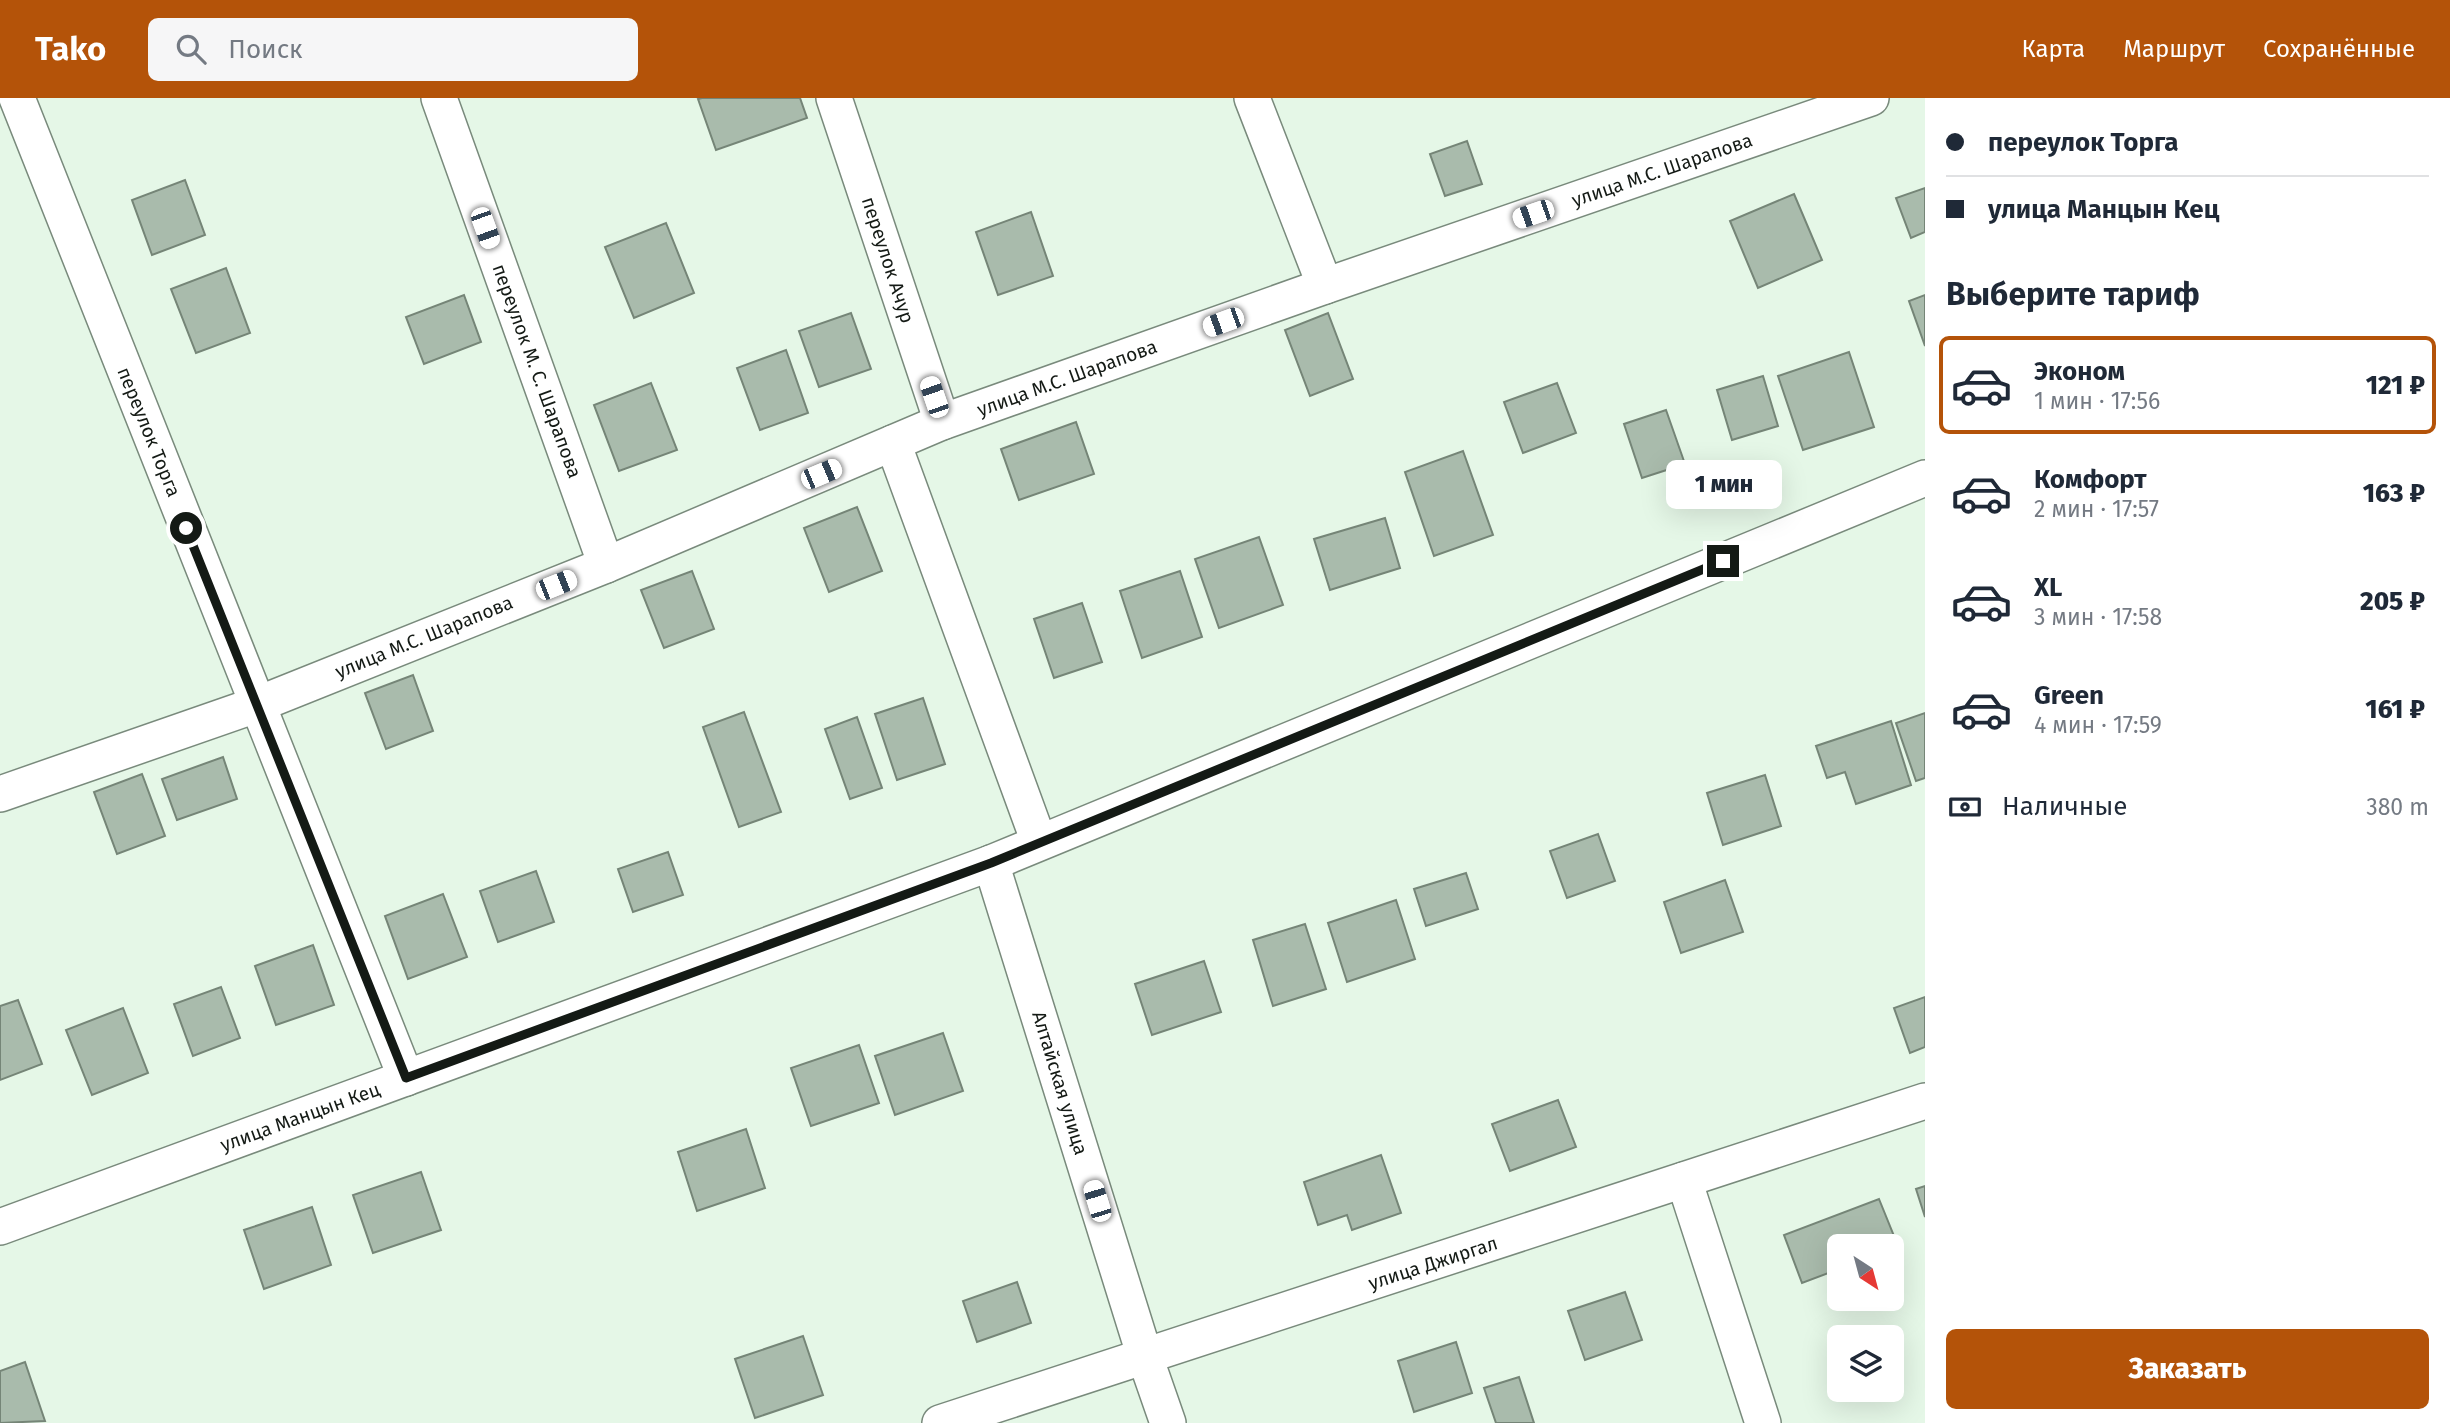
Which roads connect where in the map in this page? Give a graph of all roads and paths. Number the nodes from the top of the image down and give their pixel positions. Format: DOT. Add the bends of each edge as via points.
graph roads {
  1 [pos="17,98"];
  2 [pos="439,98"];
  3 [pos="834,98"];
  4 [pos="1252,98"];
  5 [pos="1871,98"];
  6 [pos="1325,286"];
  7 [pos="942,422"];
  8 [pos="893,443"];
  9 [pos="1925,478"];
  10 [pos="606,565"];
  11 [pos="256,705"];
  12 [pos="0,794"];
  13 [pos="1039,842"];
  14 [pos="991,863"];
  15 [pos="406,1078"];
  16 [pos="1925,1101"];
  17 [pos="1684,1180"];
  18 [pos="0,1227"];
  19 [pos="1145,1357"];
  20 [pos="940,1423"];
  21 [pos="1168,1423"];
  22 [pos="1763,1423"];
  1 -- 11 [label="street, переулок Торга"];
  2 -- 10 [label="street, переулок М. С. Шарапова"];
  3 -- 7 [label="street, переулок Ачур"];
  4 -- 6 [label="street"];
  5 -- 6 [label="street, улица М.С. Шарапова"];
  6 -- 7 [label="street, улица М.С. Шарапова"];
  7 -- 8 [label="street, улица М.С. Шарапова"];
  8 -- 10 [label="street, улица М.С. Шарапова"];
  8 -- 13 [label="street"];
  9 -- 13 [label="street, улица Манцын Кец"];
  10 -- 11 [label="street, улица М.С. Шарапова"];
  11 -- 12 [label="street, улица М.С. Шарапова"];
  11 -- 15 [label="street, переулок Торга"];
  13 -- 14 [label="street, улица Манцын Кец"];
  14 -- 15 [label="street, улица Манцын Кец"];
  14 -- 19 [label="street, Алтайская улица"];
  15 -- 18 [label="street, улица Манцын Кец"];
  16 -- 17 [label="street, улица Джиргал"];
  17 -- 19 [label="street, улица Джиргал"];
  17 -- 22 [label="street"];
  19 -- 20 [label="street, улица Джиргал"];
  19 -- 21 [label="street, Алтайская улица"];
}
